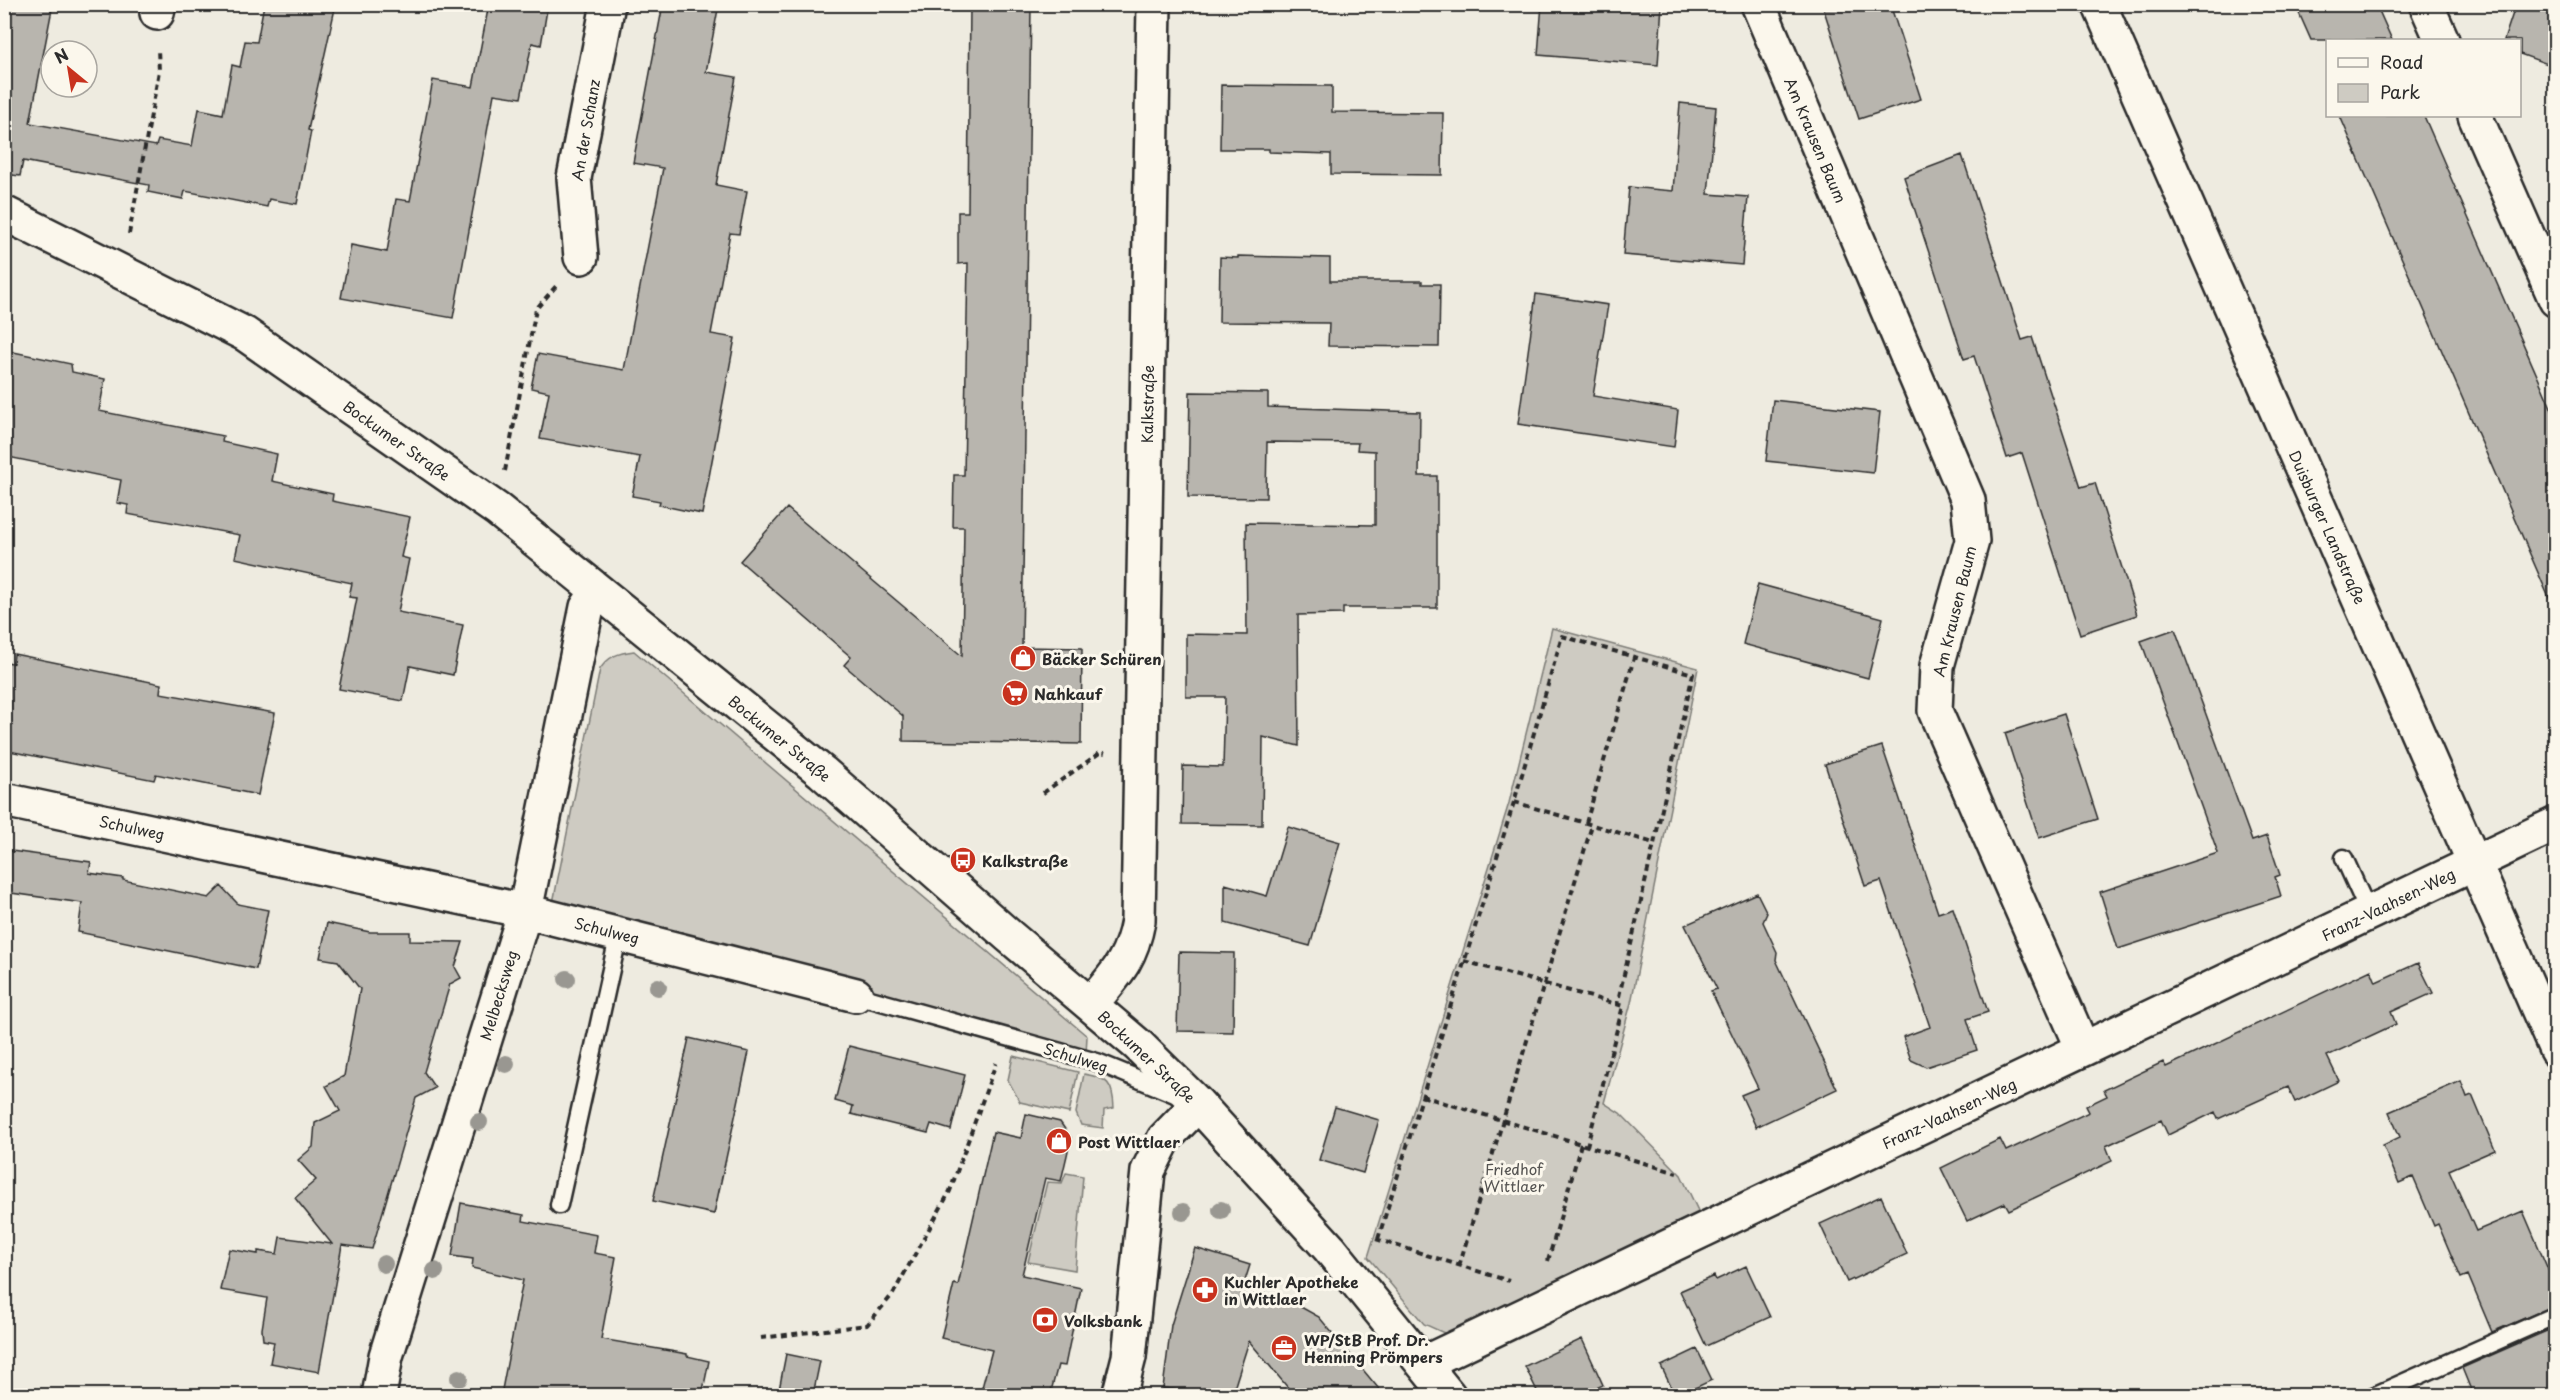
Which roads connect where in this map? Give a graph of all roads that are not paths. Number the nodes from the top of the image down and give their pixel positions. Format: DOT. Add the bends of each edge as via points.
graph roads {
  1 [pos="608,4"];
  2 [pos="1154,4"];
  3 [pos="1758,4"];
  4 [pos="2099,4"];
  5 [pos="2426,4"];
  6 [pos="2442,39"];
  7 [pos="2475,117"];
  8 [pos="4,213"];
  9 [pos="581,257"];
  10 [pos="2556,300"];
  11 [pos="598,591"];
  12 [pos="4,800"];
  13 [pos="2556,824"];
  14 [pos="2344,858"];
  15 [pos="2474,862"];
  16 [pos="525,911"];
  17 [pos="2369,913"];
  18 [pos="619,933"];
  19 [pos="856,995"];
  20 [pos="1091,1004"];
  21 [pos="2084,1049"];
  22 [pos="2556,1050"];
  23 [pos="1198,1104"];
  24 [pos="559,1205"];
  25 [pos="2556,1315"];
  26 [pos="1424,1363"];
  27 [pos="379,1395"];
  28 [pos="1119,1395"];
  29 [pos="1449,1395"];
  30 [pos="2373,1395"];
  1 -- 9 [label="street, An der Schanz" via="574,178"];
  2 -- 20 [label="street, Kalkstraße" via="1138,921 1126,961"];
  3 -- 21 [label="street, Am Krausen Baum" via="1968,500 1972,542 1937,666 1935,711"];
  4 -- 15 [label="street, Duisburger Landstraße"];
  5 -- 6 [label="street"];
  7 -- 10 [label="street"];
  8 -- 11 [label="street, Bockumer Straße" via="245,334 498,510"];
  11 -- 16 [label="street, Melbecksweg" via="586,607"];
  11 -- 20 [label="street, Bockumer Straße" via="822,772"];
  12 -- 16 [label="street, Schulweg"];
  13 -- 15 [label="street, Franz-Vaahsen-Weg"];
  14 -- 17 [label="lane"];
  15 -- 17 [label="street, Franz-Vaahsen-Weg"];
  15 -- 22 [label="street, Duisburger Landstraße"];
  16 -- 18 [label="street, Schulweg"];
  16 -- 27 [label="street, Melbecksweg" via="386,1356"];
  17 -- 21 [label="street, Franz-Vaahsen-Weg"];
  18 -- 19 [label="street, Schulweg"];
  18 -- 24 [label="lane"];
  19 -- 23 [label="lane, Schulweg" via="1097,1062"];
  20 -- 23 [label="street, Bockumer Straße"];
  21 -- 26 [label="street, Franz-Vaahsen-Weg"];
  23 -- 26 [label="street, Bockumer Straße" via="1330,1249"];
  23 -- 28 [label="street" via="1164,1139 1148,1171 1129,1357"];
  25 -- 30 [label="lane"];
  26 -- 29 [label="street, Bockumer Straße"];
}
